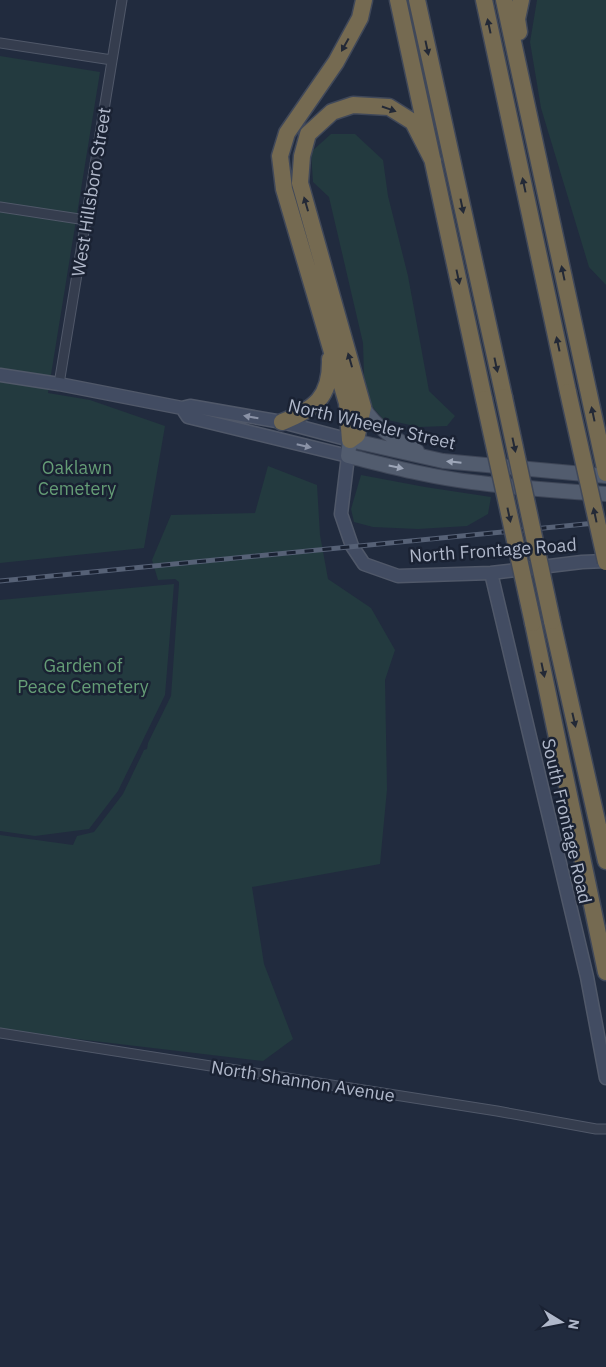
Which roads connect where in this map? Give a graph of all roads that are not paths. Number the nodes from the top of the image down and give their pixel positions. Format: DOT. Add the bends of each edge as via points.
graph roads {
  1 [pos="122,0"];
  2 [pos="364,0"];
  3 [pos="398,0"];
  4 [pos="417,0"];
  5 [pos="484,0"];
  6 [pos="504,0"];
  7 [pos="521,0"];
  8 [pos="0,43"];
  9 [pos="112,60"];
  10 [pos="528,112"];
  11 [pos="433,161"];
  12 [pos="0,207"];
  13 [pos="86,220"];
  14 [pos="329,339"];
  15 [pos="0,375"];
  16 [pos="59,384"];
  17 [pos="363,407"];
  18 [pos="182,408"];
  19 [pos="282,422"];
  20 [pos="349,448"];
  21 [pos="433,459"];
  22 [pos="606,474"];
  23 [pos="606,494"];
  24 [pos="606,562"];
  25 [pos="491,572"];
  26 [pos="606,861"];
  27 [pos="606,972"];
  28 [pos="0,1034"];
  29 [pos="606,1078"];
  30 [pos="606,1128"];
  1 -- 9 [label="street, West Hillsboro Street"];
  2 -- 14 [label="highway, one-way" via="360,18 336,62 287,133 280,156 284,189"];
  3 -- 11 [label="highway"];
  4 -- 26 [label="highway, one-way, bridge"];
  24 -- 5 [label="highway, one-way, bridge"];
  6 -- 10 [label="highway"];
  7 -- 10 [label="highway" via="517,19"];
  8 -- 9 [label="street"];
  9 -- 13 [label="street, West Hillsboro Street"];
  22 -- 10 [label="highway, one-way"];
  17 -- 11 [label="highway, one-way" via="300,183 308,134 332,112 353,105 389,107 413,122"];
  11 -- 27 [label="highway, one-way, bridge"];
  12 -- 13 [label="street"];
  13 -- 16 [label="street, West Hillsboro Street"];
  14 -- 19 [label="highway" via="330,374 322,395 304,413"];
  14 -- 20 [label="highway" via="347,403"];
  15 -- 16 [label="street, North Wheeler Street"];
  16 -- 18 [label="street, North Wheeler Street"];
  17 -- 20 [label="highway" via="357,435"];
  17 -- 21 [label="main road" via="372,420 393,437"];
  19 -- 18 [label="street, North Wheeler Street, one-way" via="190,406"];
  18 -- 20 [label="street, North Wheeler Street, one-way" via="188,417"];
  19 -- 20 [label="street, North Wheeler Street"];
  20 -- 21 [label="main road, North Wheeler Street"];
  20 -- 23 [label="main road, North Wheeler Street, one-way" via="444,477 542,490"];
  20 -- 25 [label="street, North Frontage Road" via="341,514 352,546 364,564 398,576"];
  22 -- 21 [label="main road, North Wheeler Street, one-way"];
  24 -- 25 [label="street, North Frontage Road"];
  25 -- 29 [label="street, South Frontage Road" via="587,977"];
  28 -- 30 [label="street, North Shannon Avenue"];
}
